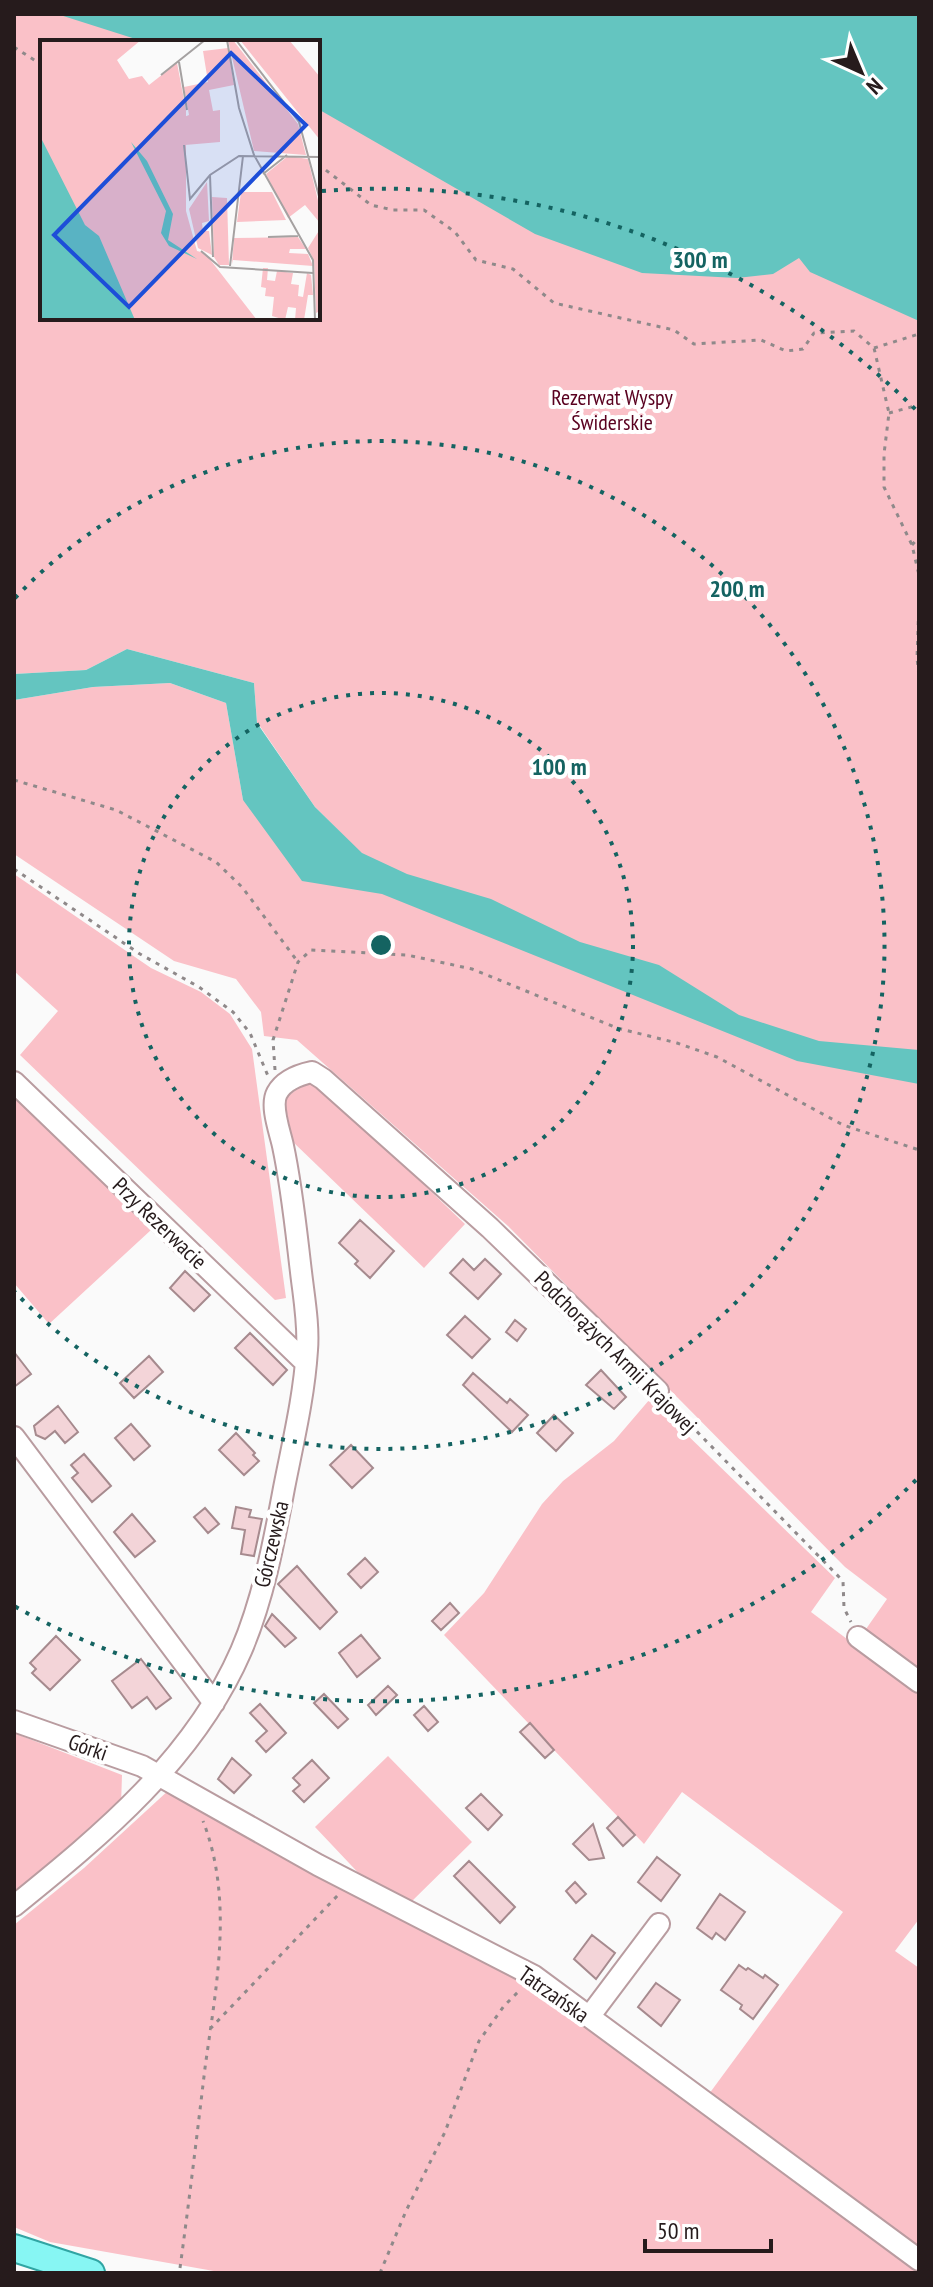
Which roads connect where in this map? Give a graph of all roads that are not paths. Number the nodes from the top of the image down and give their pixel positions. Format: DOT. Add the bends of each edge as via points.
graph roads {
  1 [pos="14,1082"];
  2 [pos="276,1095"];
  3 [pos="306,1363"];
  4 [pos="658,1391"];
  5 [pos="14,1437"];
  6 [pos="858,1637"];
  7 [pos="919,1682"];
  8 [pos="214,1703"];
  9 [pos="14,1721"];
  10 [pos="160,1776"];
  11 [pos="14,1906"];
  12 [pos="659,1924"];
  13 [pos="589,2017"];
  14 [pos="14,2248"];
  15 [pos="919,2260"];
  16 [pos="91,2273"];
  1 -- 3 [label="street, Przy Rezerwacie"];
  2 -- 3 [label="street, Górczewska" via="307,1325"];
  2 -- 4 [label="street, Podchorążych Armii Krajowej" via="297,1075 312,1072 323,1079 490,1228"];
  3 -- 8 [label="street, Górczewska" via="278,1523 256,1607"];
  5 -- 8 [label="street"];
  6 -- 7 [label="street"];
  8 -- 10 [label="street, Górczewska"];
  9 -- 10 [label="street, Górki"];
  10 -- 11 [label="street, Górczewska"];
  10 -- 13 [label="street, Tatrzańska" via="534,1976"];
  12 -- 13 [label="street"];
  13 -- 15 [label="street, Tatrzańska"];
  14 -- 16 [label="main road"];
}
